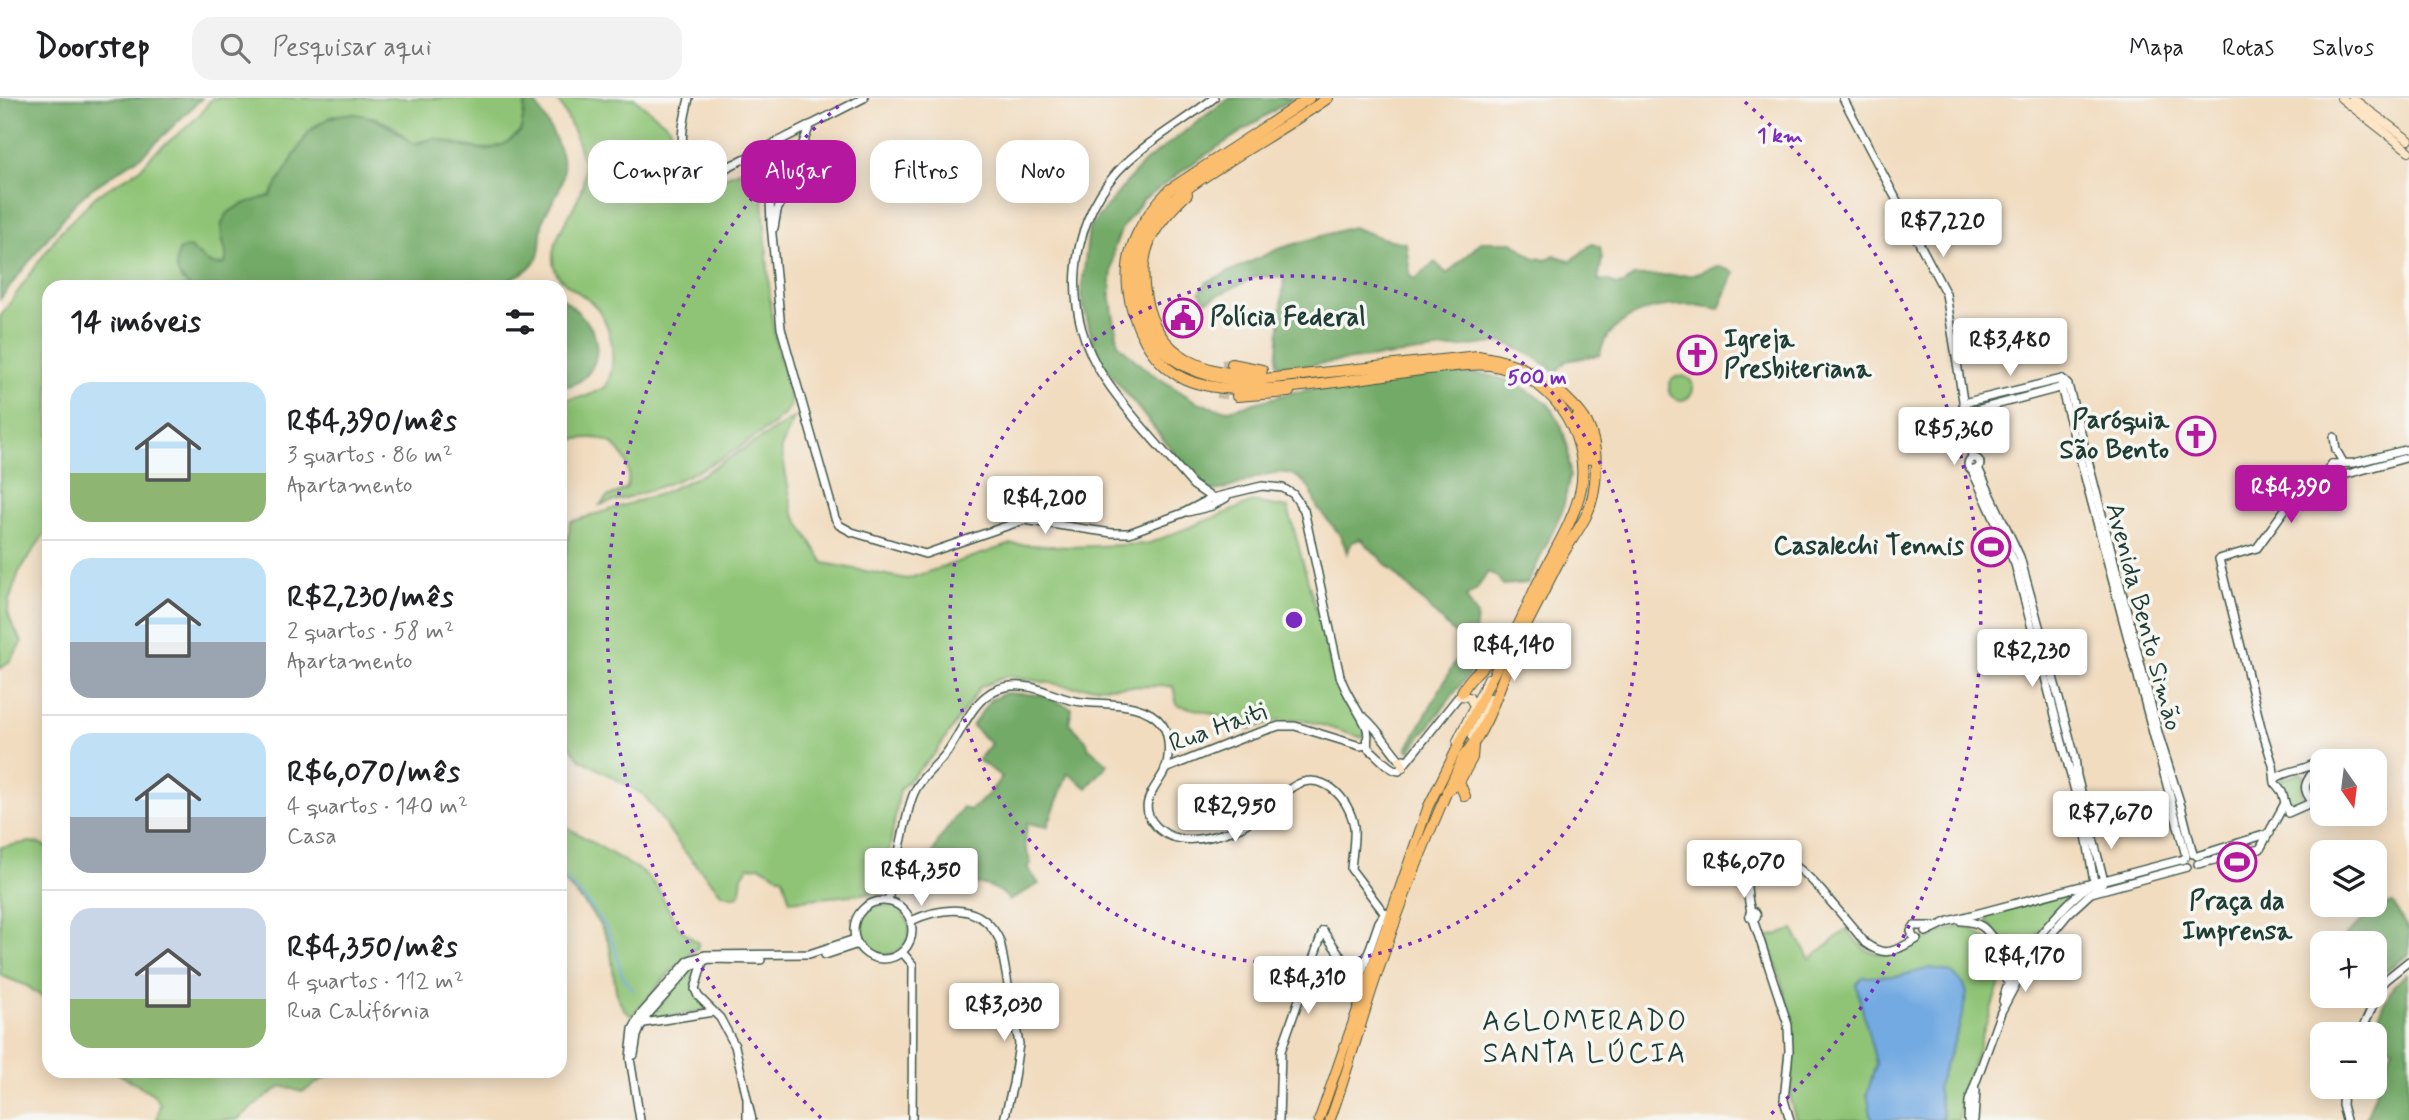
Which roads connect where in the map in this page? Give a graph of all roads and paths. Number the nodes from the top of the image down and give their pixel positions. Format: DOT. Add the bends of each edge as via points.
graph roads {
  1 [pos="689,98"];
  2 [pos="864,98"];
  3 [pos="1214,98"];
  4 [pos="1309,98"];
  5 [pos="1330,98"];
  6 [pos="1843,98"];
  7 [pos="2341,98"];
  8 [pos="2353,98"];
  9 [pos="810,125"];
  10 [pos="783,140"];
  11 [pos="2409,141"];
  12 [pos="2409,151"];
  13 [pos="741,160"];
  14 [pos="1211,172"];
  15 [pos="771,203"];
  16 [pos="772,235"];
  17 [pos="1232,364"];
  18 [pos="1272,373"];
  19 [pos="1307,373"];
  20 [pos="1332,382"];
  21 [pos="2064,384"];
  22 [pos="1237,396"];
  23 [pos="1963,403"];
  24 [pos="1965,413"];
  25 [pos="2409,449"];
  26 [pos="2409,457"];
  27 [pos="2343,462"];
  28 [pos="2330,466"];
  29 [pos="1975,469"];
  30 [pos="2336,476"];
  31 [pos="1193,485"];
  32 [pos="2308,486"];
  33 [pos="1198,504"];
  34 [pos="1210,505"];
  35 [pos="1183,513"];
  36 [pos="1514,641"];
  37 [pos="1461,694"];
  38 [pos="1481,694"];
  39 [pos="1473,704"];
  40 [pos="1486,708"];
  41 [pos="1359,713"];
  42 [pos="1379,733"];
  43 [pos="1467,737"];
  44 [pos="1367,741"];
  45 [pos="1385,743"];
  46 [pos="1375,751"];
  47 [pos="1463,757"];
  48 [pos="1401,764"];
  49 [pos="1165,769"];
  50 [pos="2303,769"];
  51 [pos="2277,777"];
  52 [pos="2308,779"];
  53 [pos="1459,782"];
  54 [pos="1447,791"];
  55 [pos="1465,796"];
  56 [pos="2285,803"];
  57 [pos="2290,811"];
  58 [pos="2278,818"];
  59 [pos="2271,833"];
  60 [pos="2241,844"];
  61 [pos="2260,849"];
  62 [pos="2191,859"];
  63 [pos="2104,881"];
  64 [pos="2095,882"];
  65 [pos="2062,890"];
  66 [pos="2091,893"];
  67 [pos="1396,898"];
  68 [pos="888,901"];
  69 [pos="2070,901"];
  70 [pos="1385,910"];
  71 [pos="1989,910"];
  72 [pos="2068,914"];
  73 [pos="911,921"];
  74 [pos="1949,921"];
  75 [pos="1986,928"];
  76 [pos="1925,930"];
  77 [pos="1915,938"];
  78 [pos="856,941"];
  79 [pos="902,952"];
  80 [pos="2009,957"];
  81 [pos="704,958"];
  82 [pos="2409,961"];
  83 [pos="2023,963"];
  84 [pos="1363,980"];
  85 [pos="2004,988"];
  86 [pos="713,1012"];
  87 [pos="2001,1012"];
  88 [pos="2365,1022"];
  89 [pos="638,1024"];
  90 [pos="2342,1099"];
  91 [pos="1972,1119"];
  92 [pos="642,1120"];
  93 [pos="750,1120"];
  94 [pos="912,1120"];
  95 [pos="1003,1120"];
  96 [pos="1279,1120"];
  97 [pos="1319,1120"];
  98 [pos="1330,1120"];
  99 [pos="1790,1120"];
  100 [pos="2346,1120"];
  1 -- 13 [label="street" via="681,144 687,159 705,172"];
  2 -- 9 [label="street"];
  3 -- 31 [label="street" via="1134,155 1109,182 1088,216 1076,267 1075,293 1091,356 1114,391"];
  4 -- 20 [label="highway" via="1168,190 1136,233 1127,278 1142,336 1158,358 1185,379 1229,388"];
  5 -- 14 [label="highway"];
  6 -- 23 [label="street" via="1946,294"];
  7 -- 12 [label="main road"];
  8 -- 11 [label="main road"];
  9 -- 10 [label="street"];
  9 -- 16 [label="street"];
  14 -- 18 [label="highway" via="1166,215 1151,239 1143,278 1148,310 1166,343 1191,362 1220,372"];
  14 -- 19 [label="highway" via="1173,197 1143,236 1135,282 1148,330 1170,356 1209,377 1246,381"];
  15 -- 16 [label="street"];
  16 -- 35 [label="street" via="783,336 839,525 918,553 1024,520 1121,534"];
  17 -- 18 [label="highway"];
  18 -- 19 [label="highway"];
  19 -- 36 [label="highway" via="1478,356 1520,366 1575,405 1589,426 1595,462 1593,492 1587,515"];
  20 -- 22 [label="highway" via="1270,395"];
  20 -- 36 [label="highway" via="1489,365 1537,384 1558,402 1581,453 1581,489"];
  21 -- 23 [label="street"];
  21 -- 24 [label="street"];
  21 -- 62 [label="street, Avenida Bento Simão" via="2161,768 2177,805"];
  23 -- 24 [label="street"];
  24 -- 29 [label="street" via="1972,457 1968,463"];
  25 -- 27 [label="street" via="2352,464"];
  26 -- 30 [label="street"];
  27 -- 28 [label="street"];
  27 -- 28 [label="street" via="2334,437"];
  28 -- 30 [label="street"];
  28 -- 32 [label="street"];
  29 -- 63 [label="street" via="2020,557"];
  29 -- 64 [label="street" via="2015,564"];
  30 -- 32 [label="street"];
  31 -- 33 [label="street"];
  31 -- 34 [label="street"];
  32 -- 51 [label="street" via="2294,497 2257,548 2219,559"];
  33 -- 34 [label="street"];
  33 -- 34 [label="street"];
  33 -- 35 [label="street"];
  34 -- 35 [label="street"];
  34 -- 41 [label="street" via="1251,488 1272,486 1293,494 1301,503 1340,676"];
  36 -- 37 [label="highway" via="1468,682"];
  36 -- 38 [label="main road"];
  36 -- 40 [label="main road"];
  36 -- 43 [label="highway"];
  37 -- 38 [label="main road"];
  37 -- 39 [label="main road"];
  37 -- 48 [label="street"];
  38 -- 39 [label="main road"];
  38 -- 40 [label="main road"];
  38 -- 43 [label="main road"];
  39 -- 43 [label="main road"];
  40 -- 43 [label="main road"];
  41 -- 42 [label="street"];
  41 -- 44 [label="street"];
  42 -- 44 [label="street"];
  42 -- 45 [label="street"];
  43 -- 47 [label="highway"];
  43 -- 53 [label="highway" via="1472,758"];
  43 -- 67 [label="main road" via="1451,757 1428,807"];
  44 -- 46 [label="street"];
  44 -- 49 [label="street, Rua Haiti" via="1360,746 1295,726 1279,726"];
  45 -- 46 [label="street"];
  45 -- 48 [label="street"];
  46 -- 48 [label="street" via="1393,771 1399,771"];
  47 -- 54 [label="main road"];
  49 -- 68 [label="street" via="1167,733 1154,715 1081,702 1037,687 994,691 978,704 945,755 914,791"];
  49 -- 70 [label="street" via="1150,790 1149,814 1154,824 1177,840 1234,830 1292,787 1310,781 1327,784 1350,813 1354,829 1351,869"];
  50 -- 51 [label="street"];
  50 -- 52 [label="street"];
  50 -- 52 [label="street" via="2320,760"];
  51 -- 56 [label="street" via="2274,783"];
  52 -- 57 [label="street" via="2307,801"];
  53 -- 54 [label="highway"];
  53 -- 55 [label="highway"];
  54 -- 98 [label="main road" via="1378,971"];
  56 -- 57 [label="street"];
  56 -- 58 [label="street"];
  57 -- 58 [label="street"];
  58 -- 59 [label="street"];
  59 -- 60 [label="street"];
  59 -- 61 [label="street"];
  60 -- 61 [label="street"];
  60 -- 62 [label="street"];
  61 -- 62 [label="street"];
  62 -- 63 [label="street"];
  62 -- 66 [label="street"];
  63 -- 64 [label="street"];
  63 -- 66 [label="street"];
  64 -- 65 [label="street"];
  64 -- 69 [label="street"];
  65 -- 69 [label="street"];
  65 -- 71 [label="street"];
  66 -- 72 [label="street"];
  67 -- 70 [label="street"];
  67 -- 84 [label="main road"];
  68 -- 73 [label="street" via="902,908"];
  68 -- 78 [label="street" via="872,903 860,912 854,926"];
  69 -- 72 [label="street"];
  69 -- 83 [label="street"];
  70 -- 84 [label="street"];
  71 -- 74 [label="street"];
  71 -- 75 [label="street"];
  72 -- 83 [label="street"];
  73 -- 79 [label="street" via="911,938"];
  73 -- 95 [label="street" via="955,909 970,912 997,934 1019,1044"];
  74 -- 75 [label="street"];
  74 -- 76 [label="street"];
  75 -- 80 [label="street"];
  76 -- 77 [label="street" via="1922,938"];
  76 -- 77 [label="street" via="1913,927"];
  77 -- 99 [label="street" via="1895,951 1872,948 1805,873 1778,859 1754,867 1747,880 1747,896 1788,1025 1784,1100"];
  78 -- 79 [label="street" via="863,951 878,958"];
  78 -- 81 [label="street" via="838,952 810,958"];
  79 -- 94 [label="street" via="913,965"];
  80 -- 83 [label="street"];
  80 -- 85 [label="street"];
  81 -- 86 [label="street" via="695,989"];
  81 -- 89 [label="street" via="691,965"];
  82 -- 88 [label="street" via="2384,981"];
  83 -- 85 [label="street"];
  83 -- 87 [label="street"];
  84 -- 96 [label="street" via="1355,976 1323,931 1281,1051"];
  84 -- 97 [label="main road"];
  85 -- 87 [label="street"];
  86 -- 89 [label="street"];
  86 -- 93 [label="street" via="736,1046"];
  87 -- 91 [label="street" via="1969,1101"];
  89 -- 92 [label="street" via="634,1054"];
  90 -- 100 [label="street"];
}
